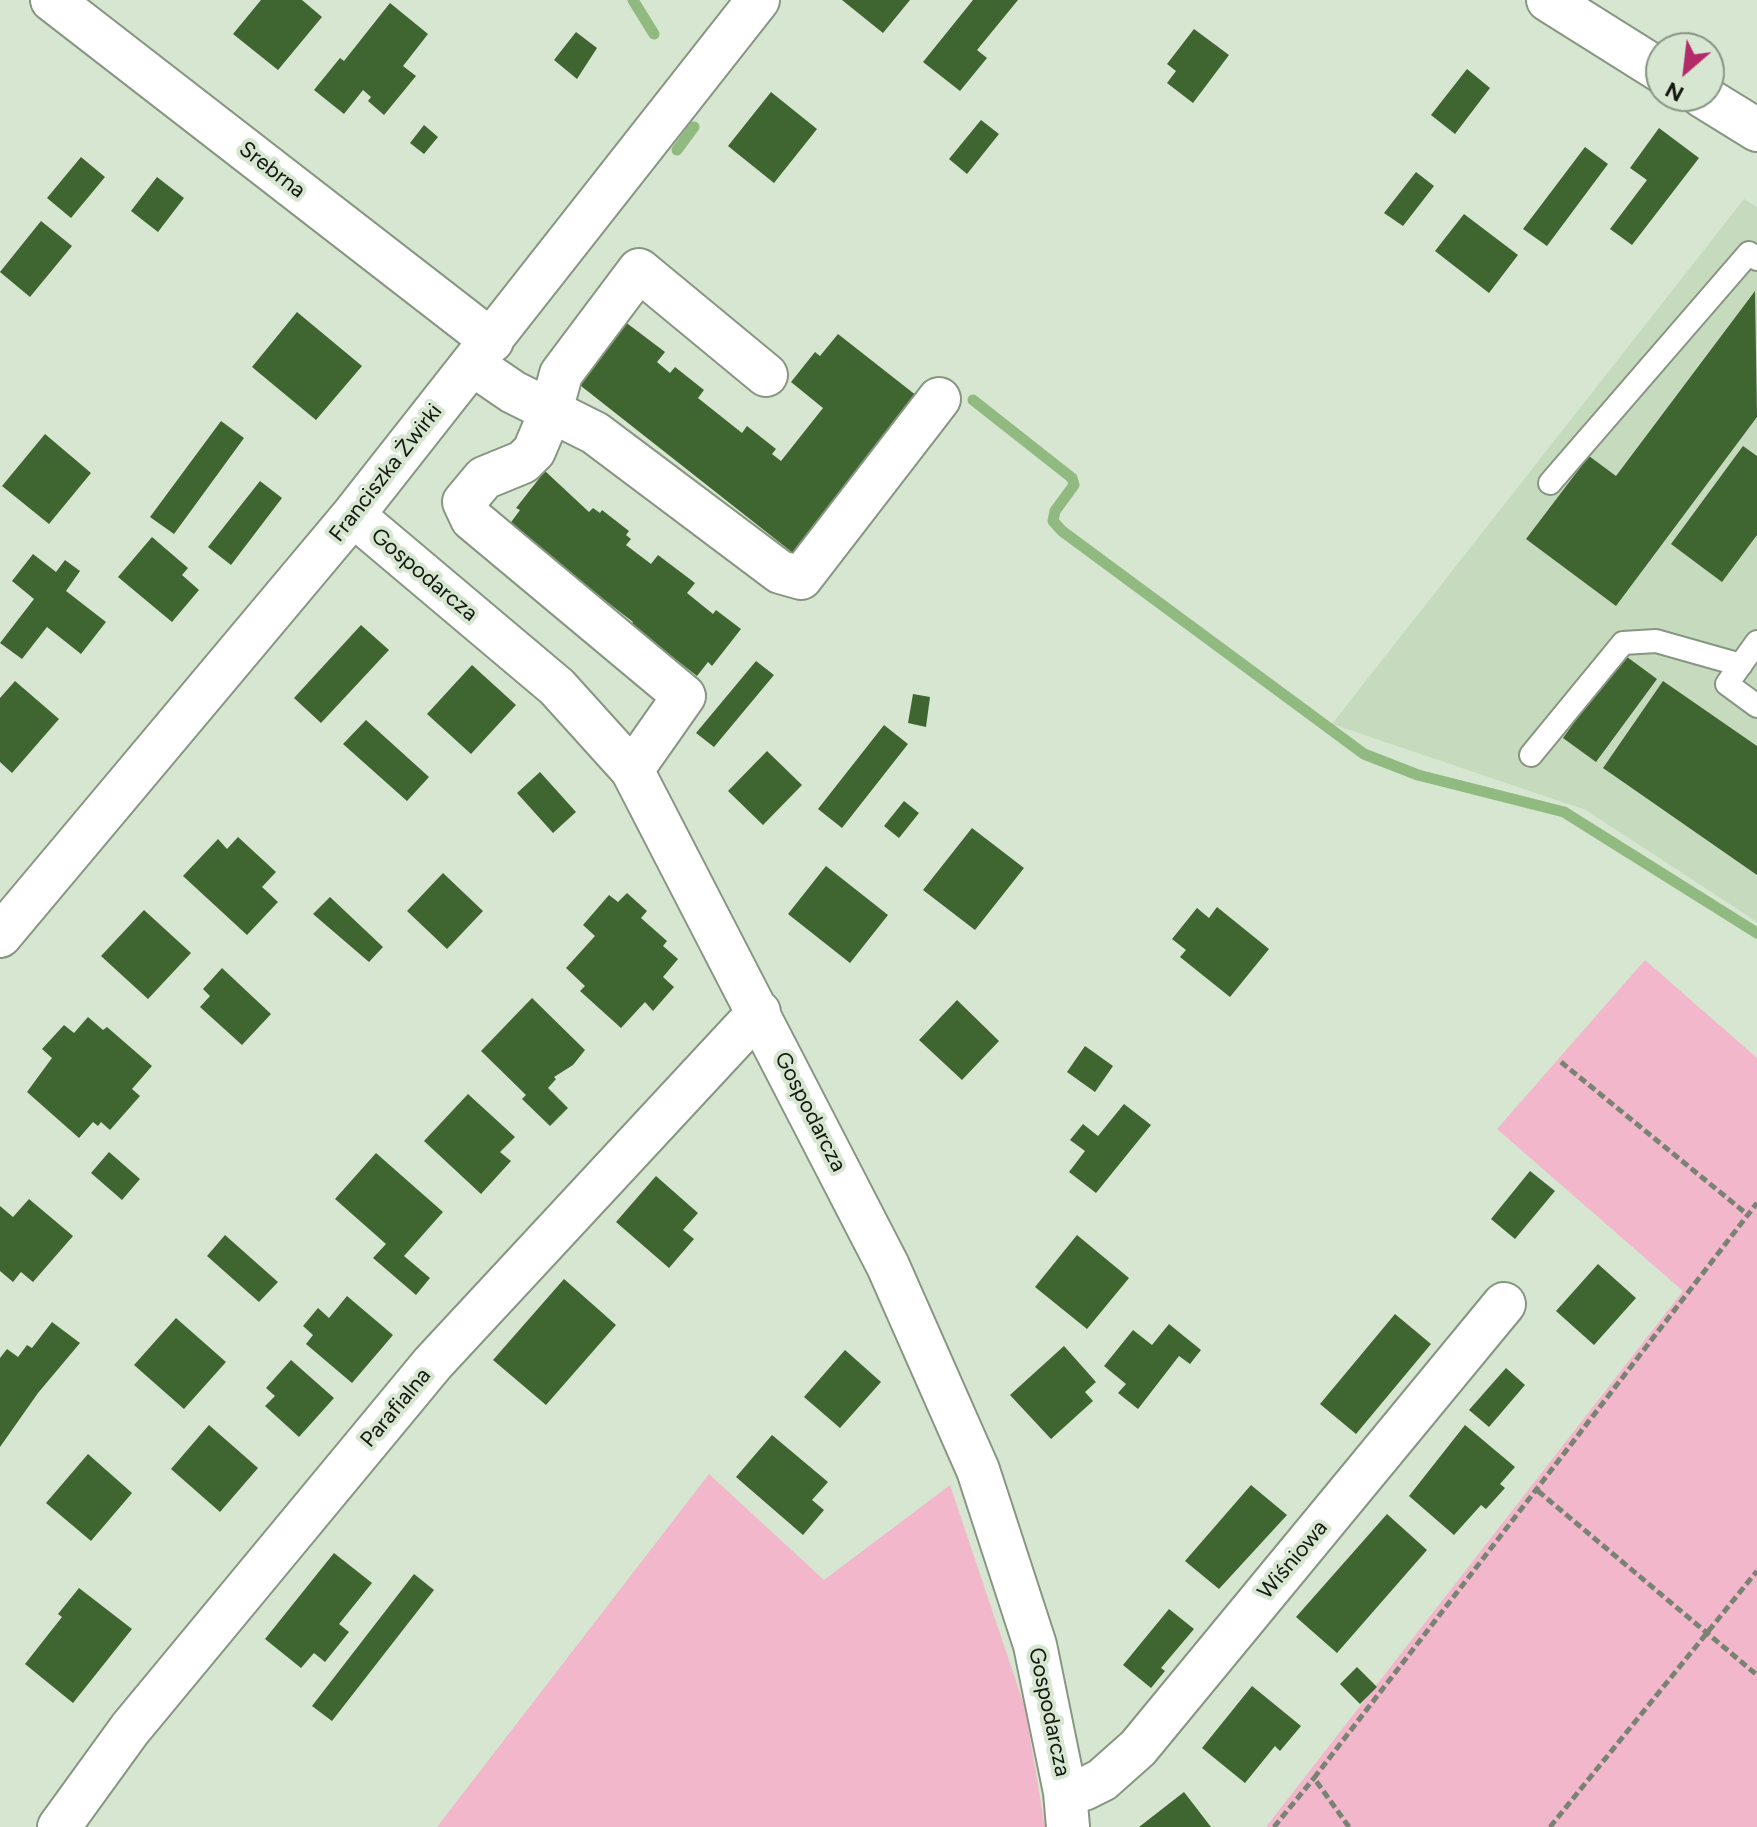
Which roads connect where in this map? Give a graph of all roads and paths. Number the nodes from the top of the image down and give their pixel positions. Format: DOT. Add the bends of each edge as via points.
graph roads {
  1 [pos="52,0"];
  2 [pos="758,0"];
  3 [pos="1548,0"];
  4 [pos="1645,61"];
  5 [pos="1725,110"];
  6 [pos="1757,130"];
  7 [pos="1757,259"];
  8 [pos="482,352"];
  9 [pos="766,375"];
  10 [pos="939,399"];
  11 [pos="551,411"];
  12 [pos="1550,483"];
  13 [pos="353,515"];
  14 [pos="1757,642"];
  15 [pos="1741,665"];
  16 [pos="1757,706"];
  17 [pos="1531,755"];
  18 [pos="632,770"];
  19 [pos="2,931"];
  20 [pos="759,1012"];
  21 [pos="1561,1062"];
  22 [pos="1757,1203"];
  23 [pos="1748,1215"];
  24 [pos="1504,1304"];
  25 [pos="1538,1491"];
  26 [pos="1757,1571"];
  27 [pos="1706,1633"];
  28 [pos="1757,1675"];
  29 [pos="1314,1778"];
  30 [pos="1067,1809"];
  31 [pos="59,1827"];
  32 [pos="1274,1827"];
  33 [pos="1349,1827"];
  34 [pos="1550,1827"];
  1 -- 8 [label="street, Srebrna"];
  2 -- 8 [label="street, Franciszka Żwirki"];
  3 -- 4 [label="street"];
  5 -- 6 [label="street"];
  7 -- 12 [label="lane" via="1749,253"];
  8 -- 11 [label="street, Srebrna" via="494,381"];
  8 -- 13 [label="street, Franciszka Żwirki"];
  9 -- 11 [label="street" via="639,270 561,374"];
  10 -- 11 [label="street, Srebrna" via="801,578 780,572 595,433"];
  11 -- 18 [label="street" via="534,451 523,462 475,485 465,510 684,696"];
  13 -- 18 [label="street, Gospodarcza" via="557,687"];
  13 -- 19 [label="street, Franciszka Żwirki"];
  14 -- 15 [label="lane"];
  15 -- 16 [label="lane" via="1727,684"];
  15 -- 17 [label="lane" via="1656,641 1623,643"];
  18 -- 20 [label="street, Gospodarcza"];
  20 -- 30 [label="street, Gospodarcza" via="888,1266 978,1470 1035,1645"];
  20 -- 31 [label="street, Parafialna" via="433,1363 130,1729"];
  21 -- 23 [label="path"];
  22 -- 23 [label="path"];
  23 -- 25 [label="path"];
  24 -- 30 [label="street, Wiśniowa" via="1138,1748 1084,1789"];
  25 -- 27 [label="path"];
  25 -- 29 [label="path"];
  26 -- 27 [label="path"];
  27 -- 28 [label="path"];
  27 -- 34 [label="path"];
  29 -- 32 [label="path"];
  29 -- 33 [label="path"];
}
